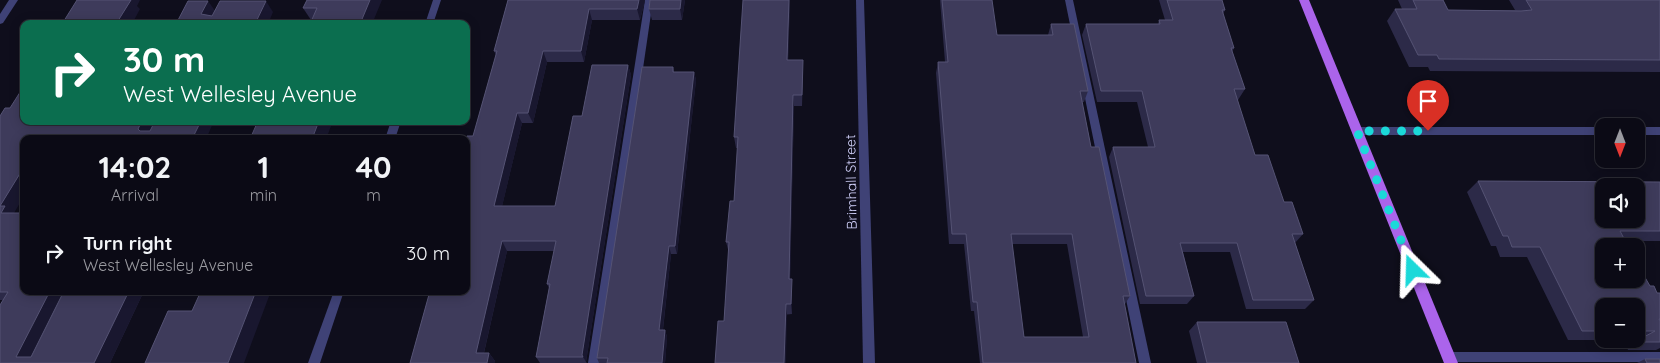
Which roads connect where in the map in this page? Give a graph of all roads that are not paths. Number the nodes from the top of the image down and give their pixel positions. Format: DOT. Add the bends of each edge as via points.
graph roads {
  1 [pos="14,0"];
  2 [pos="438,0"];
  3 [pos="649,0"];
  4 [pos="860,0"];
  5 [pos="1069,0"];
  6 [pos="1304,0"];
  7 [pos="430,20"];
  8 [pos="0,21"];
  9 [pos="1357,131"];
  10 [pos="1595,131"];
  11 [pos="1645,132"];
  12 [pos="1660,132"];
  13 [pos="338,295"];
  14 [pos="1660,357"];
  15 [pos="1450,360"];
  16 [pos="314,363"];
  17 [pos="594,363"];
  18 [pos="869,363"];
  19 [pos="1145,363"];
  1 -- 8 [label="street"];
  2 -- 7 [label="street"];
  3 -- 17 [label="street"];
  4 -- 18 [label="street, Brimhall Street"];
  5 -- 19 [label="street"];
  6 -- 9 [label="main road"];
  9 -- 10 [label="street"];
  9 -- 15 [label="main road"];
  11 -- 12 [label="street"];
  13 -- 16 [label="street"];
  14 -- 15 [label="street"];
}
